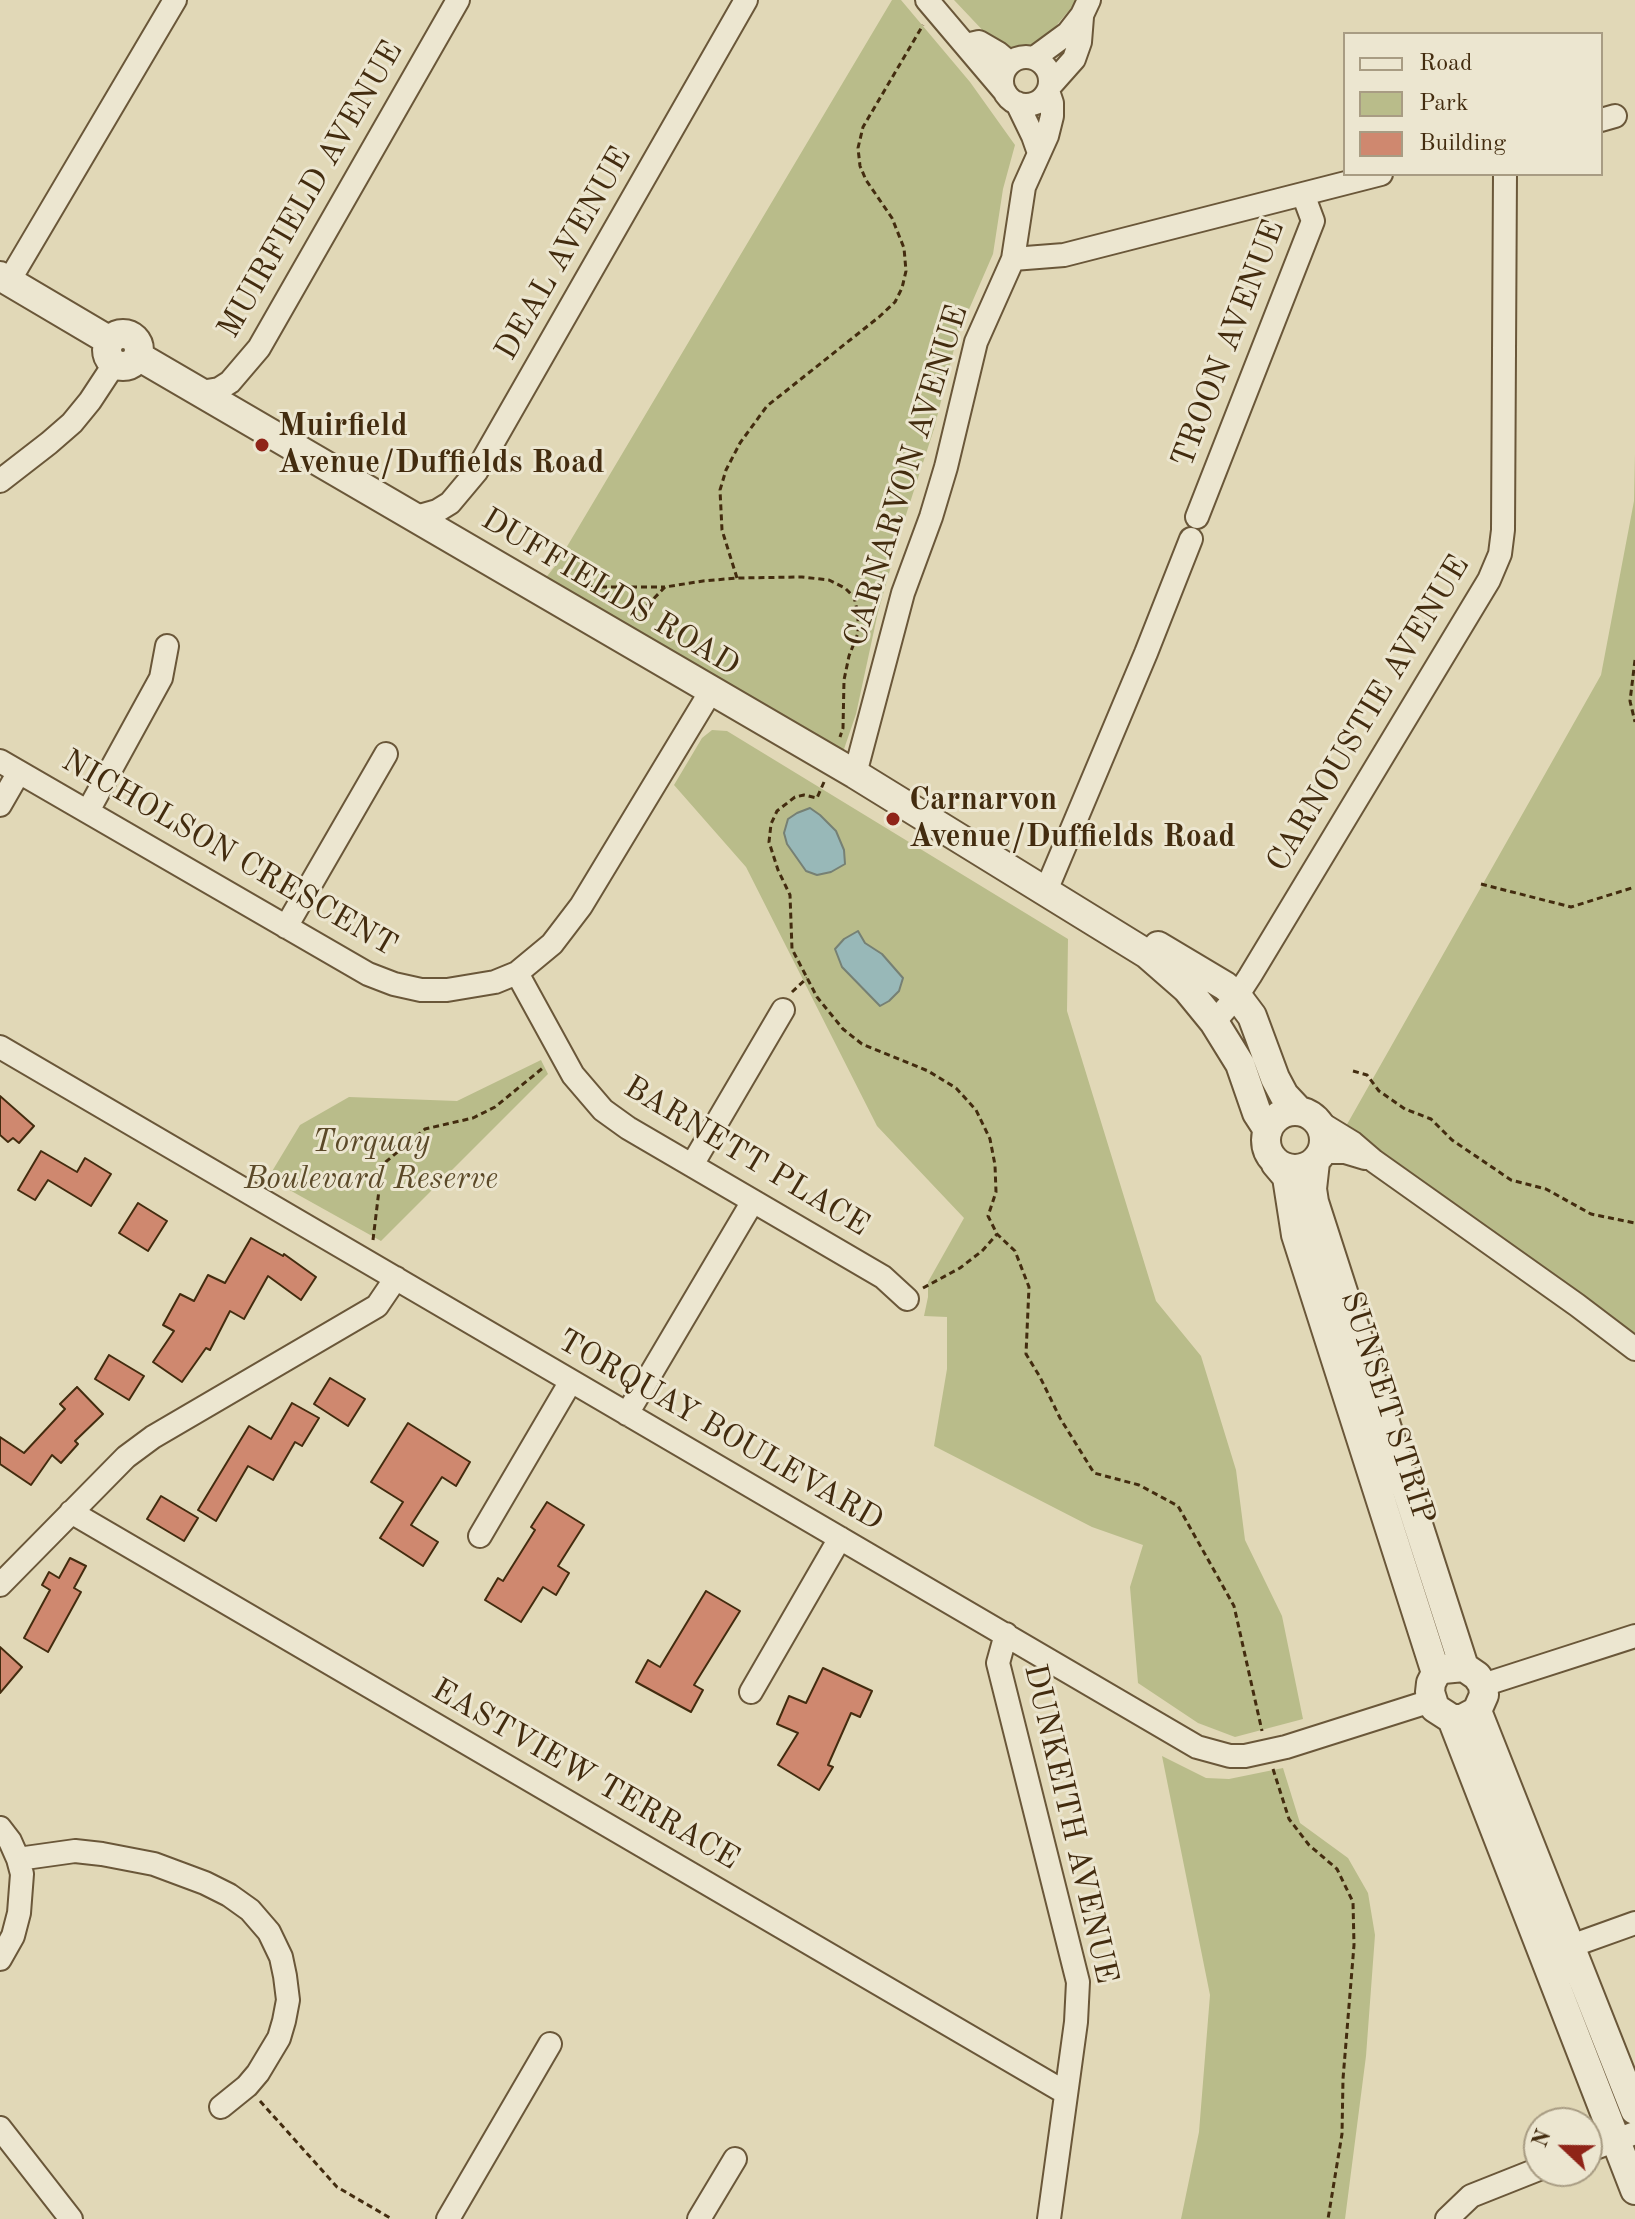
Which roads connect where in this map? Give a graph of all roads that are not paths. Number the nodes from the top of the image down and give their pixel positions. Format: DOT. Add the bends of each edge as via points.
graph roads {
  1 [pos="175,0"];
  2 [pos="458,0"];
  3 [pos="746,0"];
  4 [pos="930,4"];
  5 [pos="1086,8"];
  6 [pos="966,45"];
  7 [pos="1034,58"];
  8 [pos="1010,63"];
  9 [pos="1049,89"];
  10 [pos="1011,97"];
  11 [pos="1039,153"];
  12 [pos="1373,176"];
  13 [pos="1505,176"];
  14 [pos="1303,194"];
  15 [pos="1013,259"];
  16 [pos="4,278"];
  17 [pos="121,353"];
  18 [pos="201,392"];
  19 [pos="0,481"];
  20 [pos="416,517"];
  21 [pos="1197,517"];
  22 [pos="1191,539"];
  23 [pos="167,646"];
  24 [pos="711,691"];
  25 [pos="386,754"];
  26 [pos="10,766"];
  27 [pos="843,768"];
  28 [pos="0,805"];
  29 [pos="88,811"];
  30 [pos="1045,893"];
  31 [pos="286,927"];
  32 [pos="517,973"];
  33 [pos="1237,996"];
  34 [pos="783,1010"];
  35 [pos="1214,1022"];
  36 [pos="0,1047"];
  37 [pos="1308,1116"];
  38 [pos="1268,1130"];
  39 [pos="1318,1157"];
  40 [pos="1374,1161"];
  41 [pos="1276,1164"];
  42 [pos="692,1165"];
  43 [pos="753,1201"];
  44 [pos="396,1278"];
  45 [pos="907,1299"];
  46 [pos="1635,1349"];
  47 [pos="571,1381"];
  48 [pos="627,1414"];
  49 [pos="71,1512"];
  50 [pos="480,1536"];
  51 [pos="840,1538"];
  52 [pos="0,1585"];
  53 [pos="1006,1634"];
  54 [pos="1635,1636"];
  55 [pos="751,1692"];
  56 [pos="1457,1693"];
  57 [pos="0,1828"];
  58 [pos="18,1859"];
  59 [pos="1635,1923"];
  60 [pos="1571,1946"];
  61 [pos="0,1959"];
  62 [pos="550,2044"];
  63 [pos="1066,2093"];
  64 [pos="221,2107"];
  65 [pos="1635,2110"];
  66 [pos="0,2128"];
  67 [pos="1625,2136"];
  68 [pos="1603,2145"];
  69 [pos="735,2159"];
  70 [pos="1523,2175"];
  71 [pos="1635,2190"];
  72 [pos="71,2219"];
  73 [pos="448,2219"];
  74 [pos="699,2219"];
  75 [pos="1049,2219"];
  76 [pos="1447,2219"];
  1 -- 16 [label="street"];
  2 -- 18 [label="street, MUIRFIELD AVENUE" via="259,348 230,382"];
  3 -- 20 [label="street, DEAL AVENUE" via="476,472 450,503"];
  4 -- 6 [label="street"];
  5 -- 7 [label="street" via="1062,38"];
  5 -- 9 [label="street" via="1074,59"];
  6 -- 8 [label="street" via="979,42"];
  6 -- 10 [label="street"];
  7 -- 8 [label="street"];
  7 -- 9 [label="street" via="1049,72"];
  8 -- 10 [label="street" via="1003,77"];
  9 -- 10 [label="street" via="1038,102 1024,105"];
  9 -- 11 [label="street, CARNARVON AVENUE" via="1052,116"];
  10 -- 11 [label="street"];
  11 -- 15 [label="street, CARNARVON AVENUE" via="1024,187"];
  12 -- 14 [label="street"];
  13 -- 33 [label="street, CARNOUSTIE AVENUE" via="1503,530 1496,567"];
  14 -- 15 [label="street" via="1064,255"];
  14 -- 21 [label="street, TROON AVENUE" via="1313,221"];
  15 -- 27 [label="street, CARNARVON AVENUE" via="976,342 931,517"];
  16 -- 17 [label="street, DUFFIELDS ROAD"];
  17 -- 18 [label="street, DUFFIELDS ROAD"];
  17 -- 19 [label="street" via="72,423"];
  18 -- 20 [label="street, DUFFIELDS ROAD"];
  20 -- 24 [label="street, DUFFIELDS ROAD"];
  22 -- 30 [label="street"];
  23 -- 29 [label="street" via="161,678"];
  24 -- 27 [label="street, DUFFIELDS ROAD"];
  24 -- 32 [label="street, NICHOLSON CRESCENT" via="581,906 552,944"];
  25 -- 31 [label="street"];
  26 -- 28 [label="street"];
  26 -- 29 [label="street, NICHOLSON CRESCENT"];
  27 -- 30 [label="street, DUFFIELDS ROAD"];
  29 -- 31 [label="street, NICHOLSON CRESCENT"];
  30 -- 33 [label="street, DUFFIELDS ROAD" via="1166,950"];
  30 -- 35 [label="street, DUFFIELDS ROAD" via="1147,954"];
  31 -- 32 [label="street, NICHOLSON CRESCENT" via="368,974 421,990 473,987"];
  32 -- 42 [label="street, BARNETT PLACE" via="580,1084 603,1110"];
  33 -- 35 [label="street, CARNOUSTIE AVENUE"];
  33 -- 37 [label="street, DUFFIELDS ROAD" via="1252,1016 1284,1095"];
  34 -- 42 [label="street"];
  35 -- 38 [label="street, DUFFIELDS ROAD" via="1240,1064"];
  36 -- 44 [label="street, TORQUAY BOULEVARD"];
  37 -- 38 [label="street" via="1284,1114"];
  37 -- 39 [label="street, SUNSET STRIP" via="1323,1136"];
  37 -- 40 [label="street"];
  38 -- 41 [label="street, SUNSET STRIP" via="1267,1147"];
  39 -- 40 [label="street" via="1345,1152"];
  39 -- 41 [label="street" via="1293,1169"];
  39 -- 56 [label="street, SUNSET STRIP" via="1314,1202"];
  40 -- 46 [label="street"];
  41 -- 56 [label="street, SUNSET STRIP" via="1287,1177 1296,1235"];
  42 -- 43 [label="street, BARNETT PLACE"];
  43 -- 45 [label="street, BARNETT PLACE" via="883,1277"];
  43 -- 48 [label="street"];
  44 -- 47 [label="street, TORQUAY BOULEVARD"];
  44 -- 49 [label="street" via="377,1306 153,1437"];
  47 -- 48 [label="street, TORQUAY BOULEVARD"];
  47 -- 50 [label="street"];
  48 -- 51 [label="street, TORQUAY BOULEVARD"];
  49 -- 52 [label="street"];
  49 -- 63 [label="street, EASTVIEW TERRACE"];
  51 -- 53 [label="street, TORQUAY BOULEVARD"];
  51 -- 55 [label="street"];
  53 -- 56 [label="street, TORQUAY BOULEVARD" via="1197,1747 1230,1756 1267,1752"];
  53 -- 63 [label="street, DUNKEITH AVENUE" via="998,1663 1078,1982"];
  54 -- 56 [label="street, TORQUAY BOULEVARD"];
  56 -- 60 [label="street, SUNSET STRIP"];
  56 -- 67 [label="street, SUNSET STRIP"];
  57 -- 58 [label="street"];
  58 -- 61 [label="street" via="19,1913"];
  58 -- 64 [label="street" via="75,1851 154,1864 229,1895 269,1932 281,1957 288,2000 279,2038 247,2086"];
  59 -- 60 [label="street"];
  60 -- 65 [label="street, SUNSET STRIP"];
  62 -- 73 [label="street"];
  63 -- 75 [label="street, DUNKEITH AVENUE"];
  66 -- 72 [label="street"];
  67 -- 68 [label="street"];
  67 -- 71 [label="street, SUNSET STRIP"];
  69 -- 74 [label="street"];
  70 -- 76 [label="street" via="1471,2196"];
}
